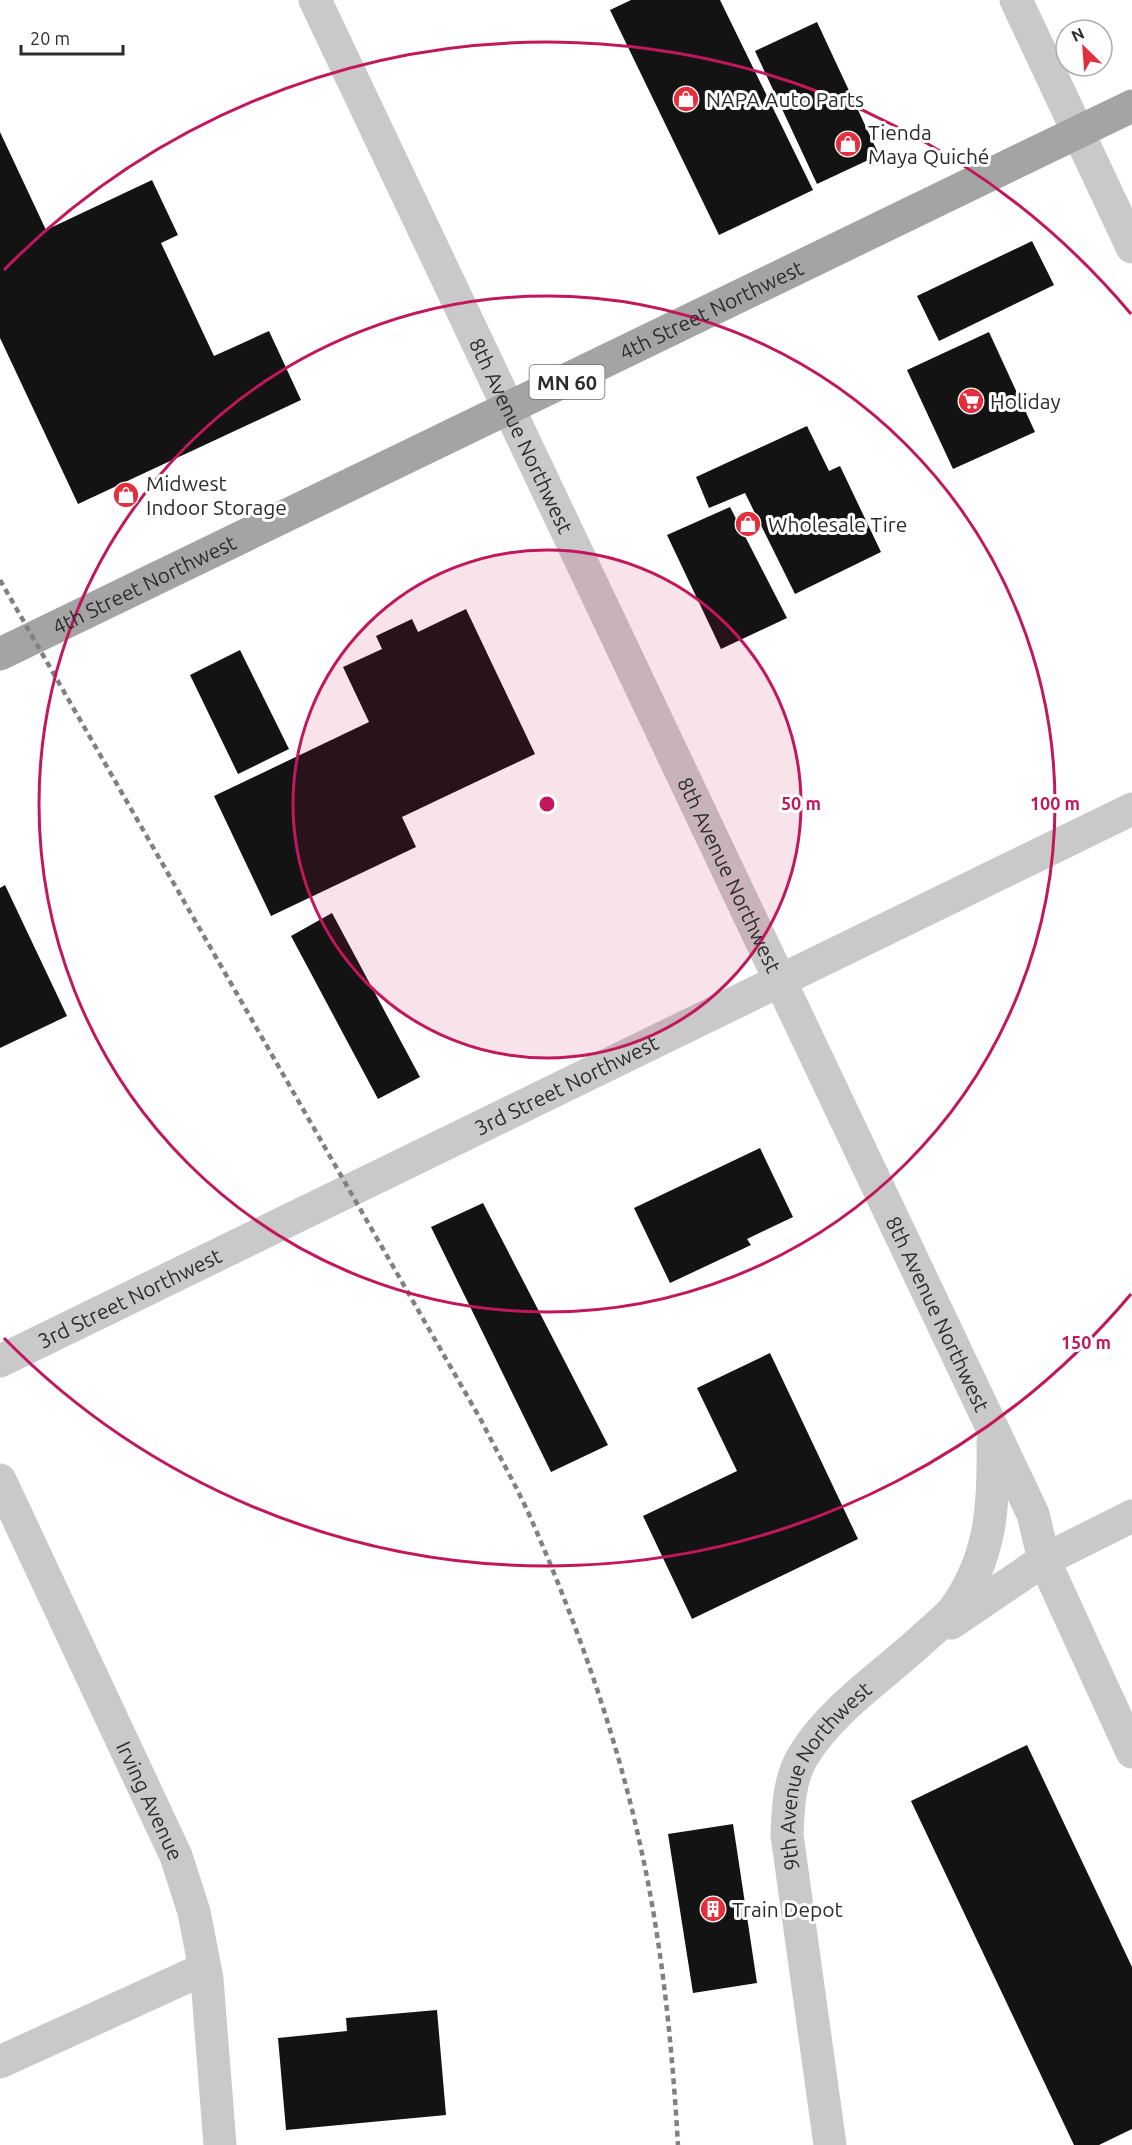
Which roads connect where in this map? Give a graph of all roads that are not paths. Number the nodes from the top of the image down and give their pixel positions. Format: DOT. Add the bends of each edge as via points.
graph roads {
  1 [pos="315,0"];
  2 [pos="1016,0"];
  3 [pos="1132,106"];
  4 [pos="1078,132"];
  5 [pos="1132,247"];
  6 [pos="511,409"];
  7 [pos="0,654"];
  8 [pos="1132,809"];
  9 [pos="782,980"];
  10 [pos="0,1360"];
  11 [pos="993,1431"];
  12 [pos="0,1480"];
  13 [pos="1132,1516"];
  14 [pos="1044,1560"];
  15 [pos="914,1647"];
  16 [pos="1132,1752"];
  17 [pos="204,1969"];
  18 [pos="0,2062"];
  19 [pos="220,2145"];
  20 [pos="830,2145"];
  1 -- 6 [label="street, 8th Avenue Northwest"];
  2 -- 4 [label="street"];
  3 -- 4 [label="main road, 4th Street Northwest / MN 60"];
  4 -- 5 [label="street"];
  4 -- 6 [label="main road, 4th Street Northwest / MN 60"];
  6 -- 7 [label="main road, 4th Street Northwest / MN 60"];
  6 -- 9 [label="street, 8th Avenue Northwest"];
  8 -- 9 [label="street, 3rd Street Northwest"];
  9 -- 10 [label="street, 3rd Street Northwest"];
  9 -- 11 [label="street, 8th Avenue Northwest"];
  11 -- 14 [label="street, 8th Avenue Northwest" via="1033,1514"];
  11 -- 15 [label="street" via="994,1498 981,1559 952,1612"];
  12 -- 17 [label="street, Irving Avenue" via="176,1857 194,1912"];
  13 -- 14 [label="street"];
  14 -- 15 [label="street"];
  14 -- 16 [label="street, 8th Avenue Northwest"];
  15 -- 20 [label="street, 9th Avenue Northwest" via="827,1724 802,1757 789,1796 787,1835"];
  17 -- 18 [label="street"];
  17 -- 19 [label="street, Irving Avenue"];
}
